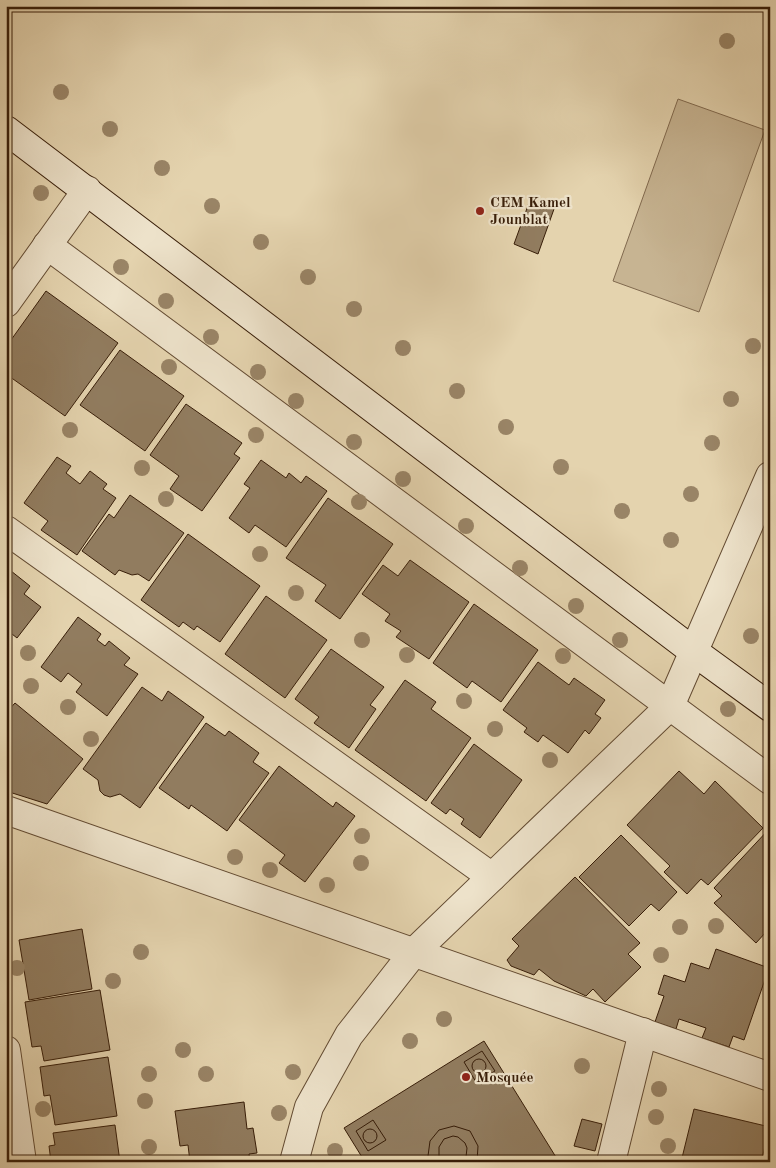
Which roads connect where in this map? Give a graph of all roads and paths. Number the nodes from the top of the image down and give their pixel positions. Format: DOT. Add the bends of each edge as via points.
graph roads {
  1 [pos="6,130"];
  2 [pos="87,190"];
  3 [pos="48,245"];
  4 [pos="6,303"];
  5 [pos="770,476"];
  6 [pos="6,530"];
  7 [pos="693,651"];
  8 [pos="670,706"];
  9 [pos="770,707"];
  10 [pos="770,780"];
  11 [pos="6,810"];
  12 [pos="492,877"];
  13 [pos="414,952"];
  14 [pos="643,1032"];
  15 [pos="6,1050"];
  16 [pos="770,1076"];
  17 [pos="22,1162"];
  18 [pos="294,1162"];
  19 [pos="611,1162"];
  1 -- 2 [label="street"];
  2 -- 3 [label="street"];
  2 -- 7 [label="street"];
  3 -- 4 [label="street"];
  3 -- 8 [label="street"];
  5 -- 7 [label="street"];
  6 -- 12 [label="street"];
  7 -- 8 [label="street"];
  7 -- 9 [label="street"];
  8 -- 10 [label="street"];
  8 -- 12 [label="street"];
  11 -- 13 [label="street"];
  12 -- 13 [label="street"];
  13 -- 14 [label="street"];
  13 -- 18 [label="street" via="349,1035 309,1107"];
  14 -- 16 [label="street"];
  14 -- 19 [label="street"];
  15 -- 17 [label="street"];
}
